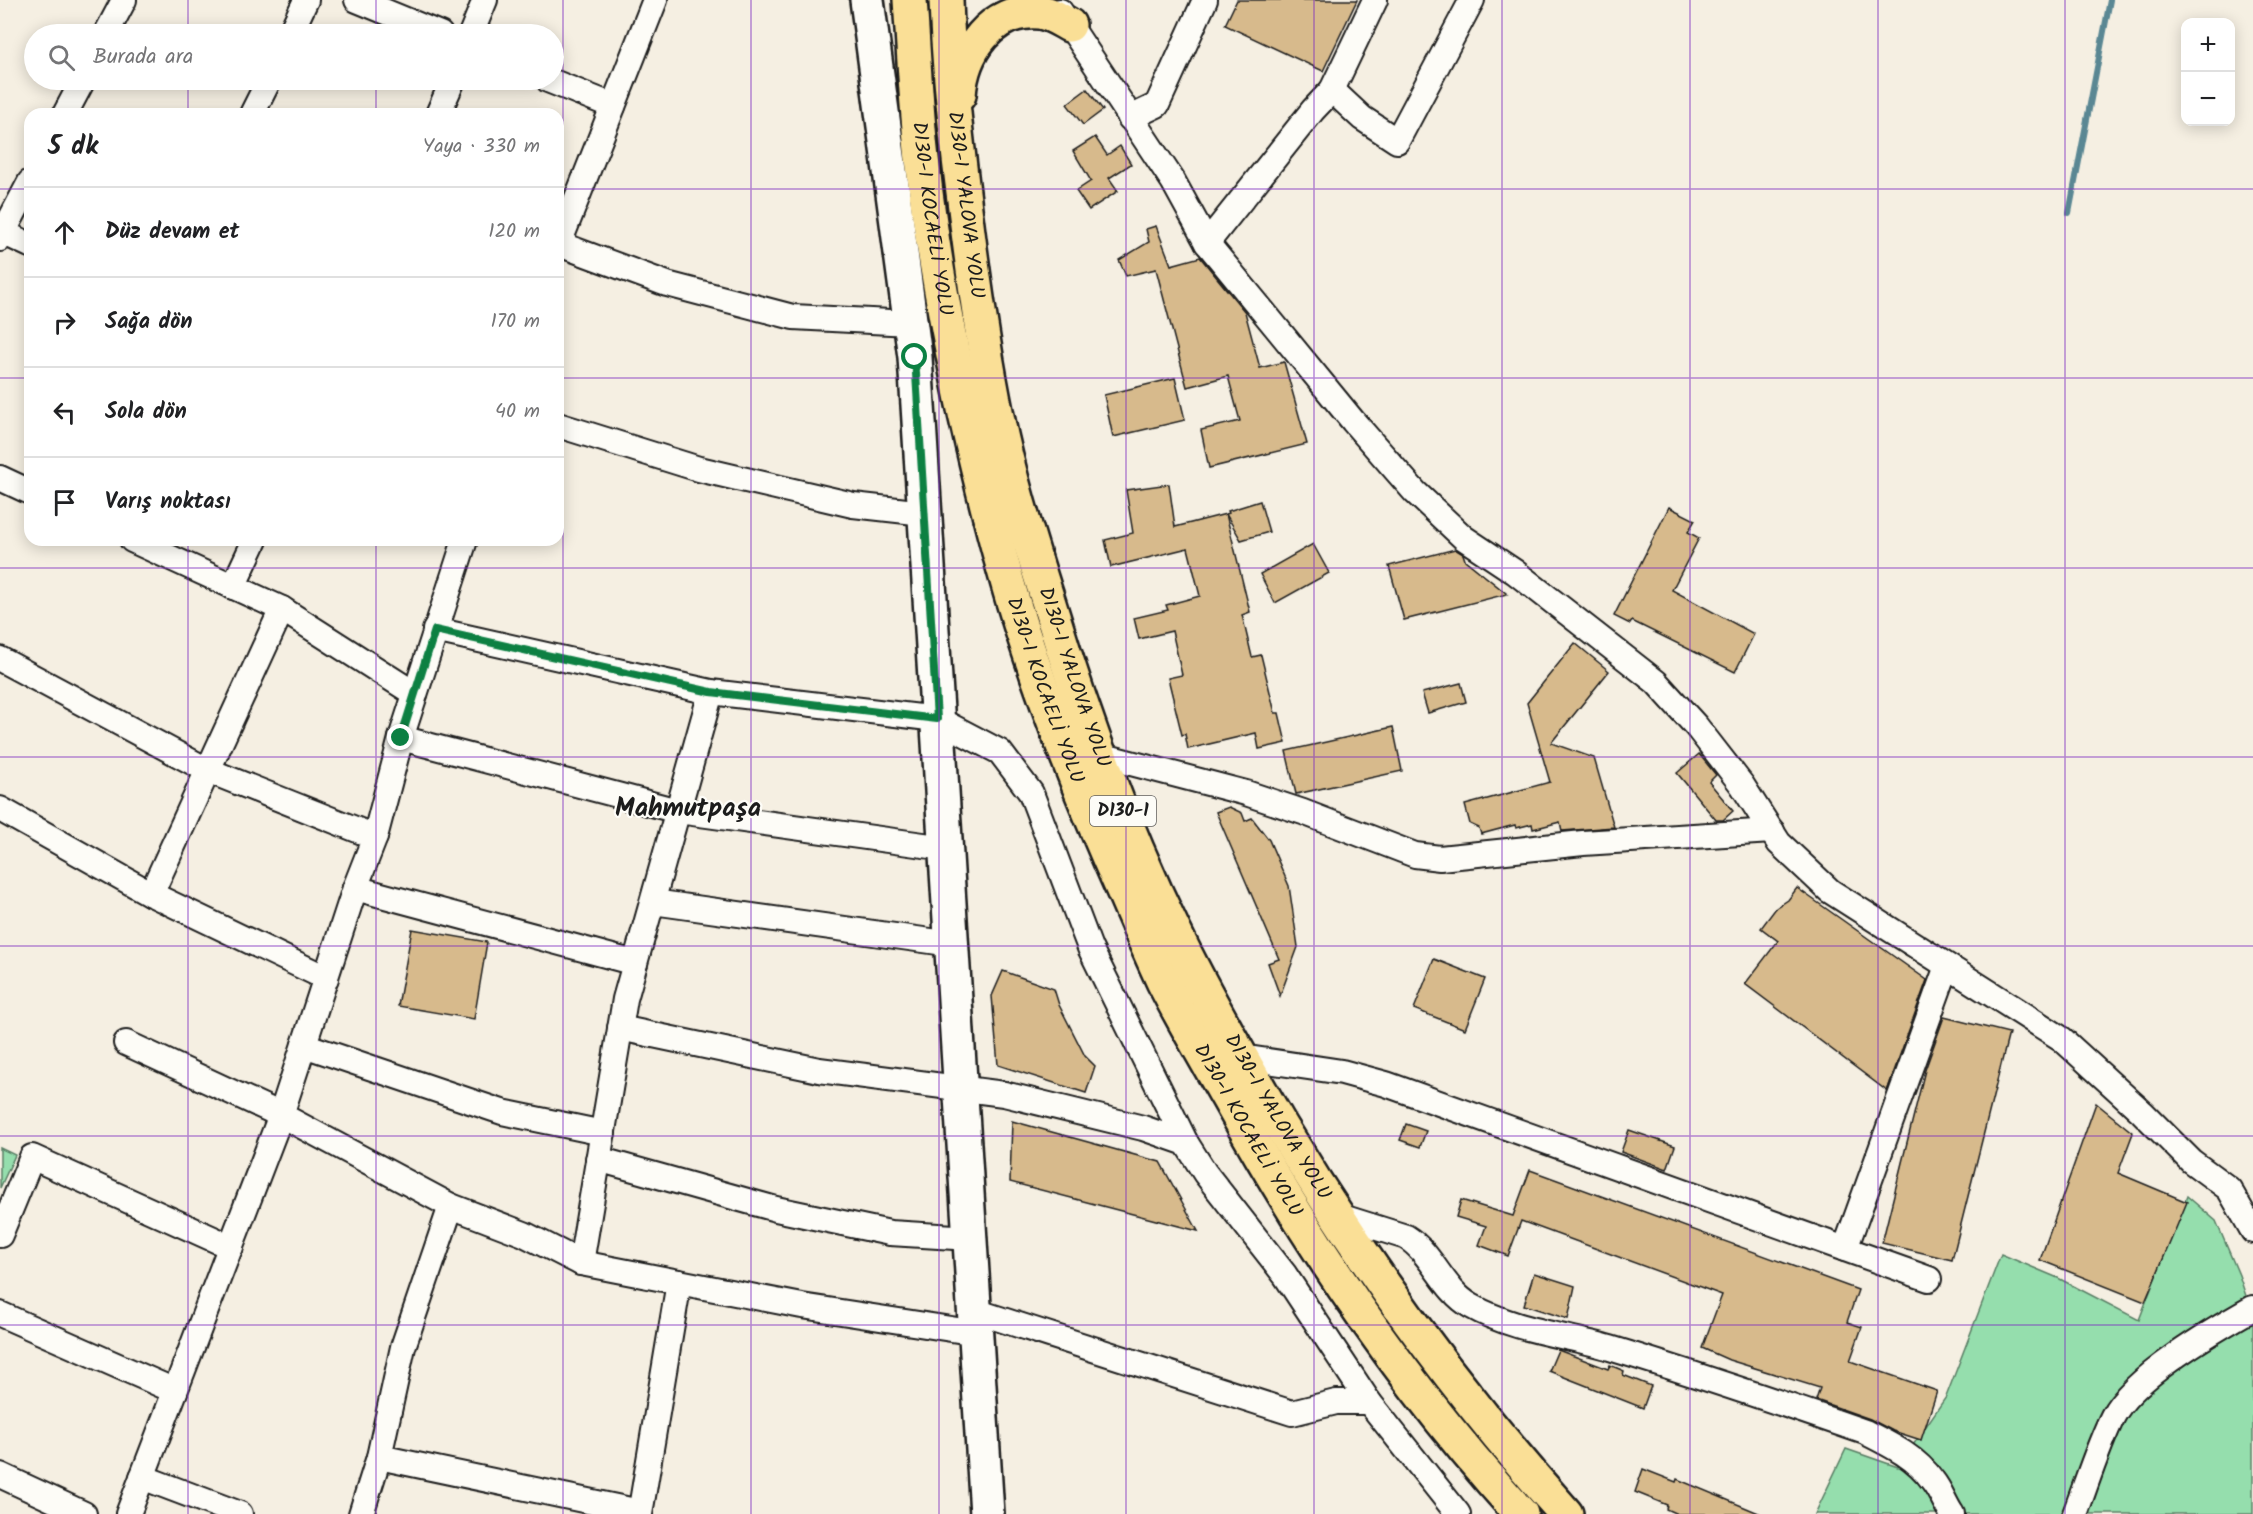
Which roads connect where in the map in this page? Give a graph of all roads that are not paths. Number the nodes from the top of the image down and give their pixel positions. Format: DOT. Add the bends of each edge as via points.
graph roads {
  1 [pos="124,0"];
  2 [pos="306,0"];
  3 [pos="357,0"];
  4 [pos="484,0"];
  5 [pos="655,0"];
  6 [pos="867,0"];
  7 [pos="910,0"];
  8 [pos="946,0"];
  9 [pos="1042,0"];
  10 [pos="1205,0"];
  11 [pos="1375,0"];
  12 [pos="1472,0"];
  13 [pos="1060,12"];
  14 [pos="111,24"];
  15 [pos="295,24"];
  16 [pos="416,24"];
  17 [pos="475,24"];
  18 [pos="564,86"];
  19 [pos="78,90"];
  20 [pos="264,90"];
  21 [pos="449,90"];
  22 [pos="1332,90"];
  23 [pos="613,106"];
  24 [pos="69,108"];
  25 [pos="255,108"];
  26 [pos="441,108"];
  27 [pos="1130,118"];
  28 [pos="956,136"];
  29 [pos="24,193"];
  30 [pos="564,230"];
  31 [pos="1,234"];
  32 [pos="24,243"];
  33 [pos="1207,243"];
  34 [pos="564,247"];
  35 [pos="910,323"];
  36 [pos="564,427"];
  37 [pos="0,478"];
  38 [pos="24,489"];
  39 [pos="924,513"];
  40 [pos="145,546"];
  41 [pos="252,546"];
  42 [pos="463,546"];
  43 [pos="233,587"];
  44 [pos="282,609"];
  45 [pos="435,630"];
  46 [pos="0,659"];
  47 [pos="711,692"];
  48 [pos="415,694"];
  49 [pos="937,719"];
  50 [pos="401,738"];
  51 [pos="1100,755"];
  52 [pos="207,770"];
  53 [pos="0,809"];
  54 [pos="678,811"];
  55 [pos="1772,831"];
  56 [pos="375,837"];
  57 [pos="945,848"];
  58 [pos="355,888"];
  59 [pos="151,894"];
  60 [pos="652,902"];
  61 [pos="951,944"];
  62 [pos="635,963"];
  63 [pos="1947,966"];
  64 [pos="326,978"];
  65 [pos="620,1028"];
  66 [pos="126,1042"];
  67 [pos="304,1045"];
  68 [pos="1241,1057"];
  69 [pos="961,1090"];
  70 [pos="281,1114"];
  71 [pos="603,1133"];
  72 [pos="1186,1143"];
  73 [pos="598,1159"];
  74 [pos="451,1206"];
  75 [pos="1336,1215"];
  76 [pos="2253,1231"];
  77 [pos="0,1235"];
  78 [pos="971,1238"];
  79 [pos="231,1247"];
  80 [pos="1845,1249"];
  81 [pos="581,1263"];
  82 [pos="1929,1280"];
  83 [pos="679,1282"];
  84 [pos="2253,1308"];
  85 [pos="0,1314"];
  86 [pos="976,1322"];
  87 [pos="175,1391"];
  88 [pos="1369,1402"];
  89 [pos="378,1457"];
  90 [pos="0,1475"];
  91 [pos="142,1477"];
  92 [pos="640,1513"];
  93 [pos="84,1514"];
  94 [pos="128,1514"];
  95 [pos="240,1514"];
  96 [pos="361,1514"];
  97 [pos="987,1514"];
  98 [pos="1458,1514"];
  99 [pos="1521,1514"];
  100 [pos="1566,1514"];
  101 [pos="1952,1514"];
  102 [pos="2075,1514"];
  1 -- 14 [label="street"];
  2 -- 15 [label="street"];
  3 -- 16 [label="street"];
  4 -- 17 [label="street"];
  5 -- 23 [label="street"];
  6 -- 35 [label="main road"];
  7 -- 99 [label="highway, D130-1 KOCAELİ YOLU / D130-1" via="923,167 954,363 1001,562 1064,750 1164,982 1252,1142 1381,1341"];
  8 -- 28 [label="highway, D130-1 YALOVA YOLU / D130-1"];
  9 -- 13 [label="highway"];
  10 -- 27 [label="street" via="1157,105"];
  11 -- 22 [label="street"];
  12 -- 22 [label="street" via="1397,141 1362,118"];
  13 -- 27 [label="street"];
  13 -- 28 [label="highway" via="1009,16 990,26 967,61 960,84"];
  18 -- 23 [label="street"];
  19 -- 24 [label="street"];
  20 -- 25 [label="street"];
  21 -- 26 [label="street"];
  22 -- 33 [label="street"];
  23 -- 30 [label="street"];
  27 -- 33 [label="street" via="1173,181"];
  28 -- 51 [label="highway, D130-1 YALOVA YOLU / D130-1" via="969,247 997,417 1067,664"];
  29 -- 31 [label="street"];
  31 -- 32 [label="street"];
  33 -- 55 [label="street" via="1415,492 1464,538 1515,572 1656,682 1742,785"];
  34 -- 35 [label="street" via="667,284 793,317"];
  35 -- 39 [label="main road"];
  36 -- 39 [label="street" via="699,469 853,505"];
  37 -- 38 [label="street"];
  39 -- 49 [label="main road"];
  40 -- 43 [label="street"];
  41 -- 43 [label="street"];
  42 -- 45 [label="street"];
  43 -- 44 [label="street"];
  44 -- 48 [label="street"];
  44 -- 52 [label="street"];
  45 -- 47 [label="street"];
  45 -- 48 [label="street"];
  46 -- 52 [label="street"];
  47 -- 49 [label="street"];
  47 -- 54 [label="street"];
  48 -- 50 [label="street"];
  49 -- 57 [label="main road"];
  49 -- 72 [label="street" via="1000,752 1030,793 1090,948"];
  50 -- 54 [label="street"];
  50 -- 56 [label="street"];
  51 -- 55 [label="street" via="1246,792 1415,855 1440,858 1583,843"];
  51 -- 68 [label="highway, D130-1 YALOVA YOLU / D130-1" via="1172,926"];
  52 -- 56 [label="street"];
  52 -- 59 [label="street"];
  53 -- 59 [label="street"];
  54 -- 57 [label="street"];
  54 -- 60 [label="street"];
  55 -- 63 [label="street" via="1779,843 1830,891"];
  56 -- 58 [label="street"];
  57 -- 61 [label="main road"];
  58 -- 62 [label="street"];
  58 -- 64 [label="street"];
  59 -- 64 [label="street"];
  60 -- 61 [label="street"];
  60 -- 62 [label="street"];
  61 -- 69 [label="main road"];
  62 -- 65 [label="street"];
  63 -- 76 [label="street" via="2062,1039 2191,1161 2229,1189"];
  63 -- 80 [label="street"];
  64 -- 67 [label="street"];
  65 -- 69 [label="street" via="819,1070"];
  65 -- 71 [label="street"];
  66 -- 70 [label="street"];
  67 -- 70 [label="street"];
  67 -- 71 [label="street" via="502,1112"];
  68 -- 75 [label="highway, D130-1 YALOVA YOLU / D130-1"];
  68 -- 80 [label="street" via="1342,1072 1386,1084"];
  69 -- 72 [label="street" via="1004,1094 1143,1128"];
  69 -- 78 [label="main road"];
  70 -- 74 [label="street"];
  70 -- 79 [label="street"];
  71 -- 73 [label="street"];
  72 -- 88 [label="street" via="1285,1275"];
  73 -- 78 [label="street" via="776,1209 890,1233"];
  73 -- 81 [label="street"];
  74 -- 81 [label="street" via="524,1234"];
  74 -- 89 [label="street" via="403,1347"];
  75 -- 100 [label="highway, D130-1 YALOVA YOLU / D130-1" via="1452,1378"];
  75 -- 101 [label="street" via="1416,1243 1456,1294 1471,1306 1501,1319 1608,1348 1865,1432 1921,1465"];
  77 -- 79 [label="street" via="32,1157"];
  78 -- 86 [label="main road"];
  79 -- 87 [label="street"];
  80 -- 82 [label="street"];
  81 -- 83 [label="street"];
  83 -- 86 [label="street" via="802,1306"];
  83 -- 92 [label="street"];
  84 -- 102 [label="street" via="2146,1378 2125,1398 2113,1416"];
  85 -- 87 [label="street"];
  86 -- 88 [label="street" via="1292,1413 1336,1402"];
  86 -- 97 [label="main road"];
  87 -- 91 [label="street"];
  88 -- 98 [label="street"];
  89 -- 92 [label="street"];
  89 -- 96 [label="street"];
  90 -- 93 [label="street"];
  91 -- 94 [label="street"];
  91 -- 95 [label="street"];
}
